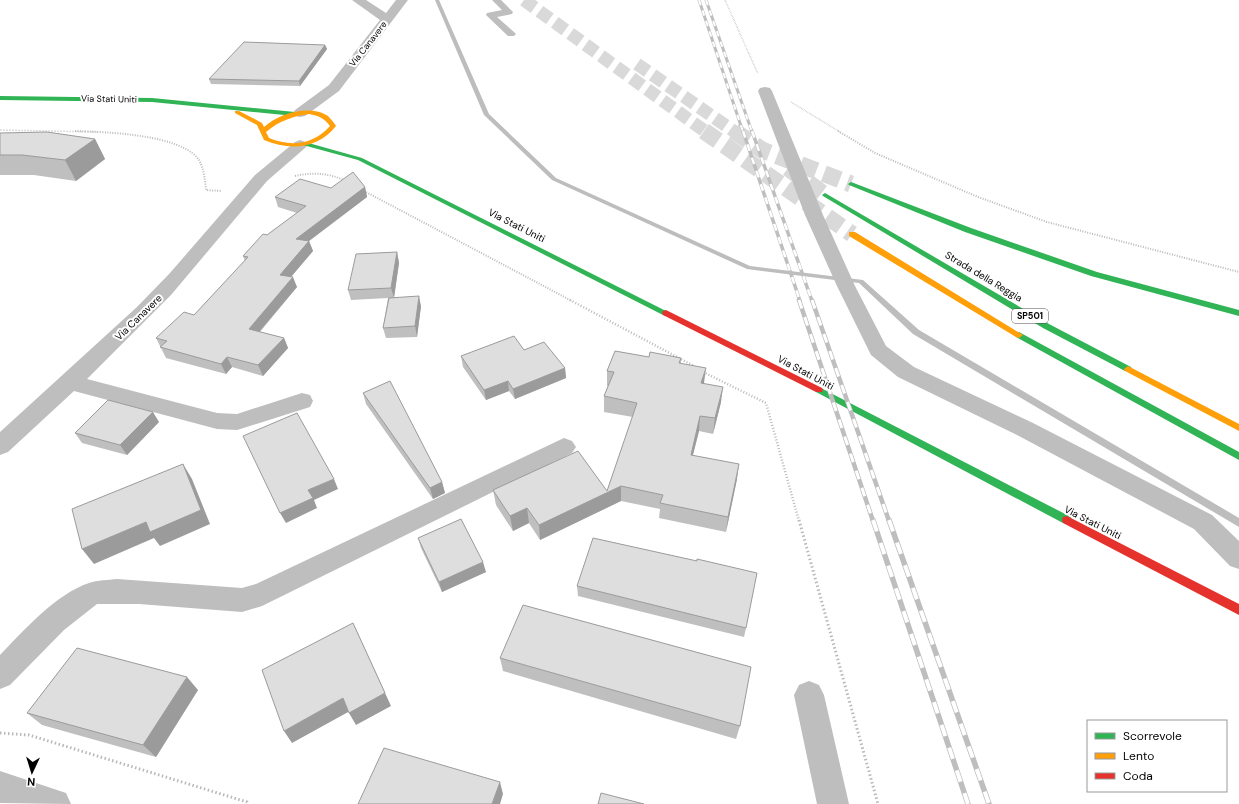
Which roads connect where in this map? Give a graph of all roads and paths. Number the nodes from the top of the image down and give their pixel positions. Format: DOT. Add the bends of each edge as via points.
graph roads {
  1 [pos="358,0"];
  2 [pos="402,0"];
  3 [pos="496,0"];
  4 [pos="725,0"];
  5 [pos="387,19"];
  6 [pos="511,34"];
  7 [pos="334,88"];
  8 [pos="765,91"];
  9 [pos="0,98"];
  10 [pos="219,106"];
  11 [pos="298,113"];
  12 [pos="334,125"];
  13 [pos="0,130"];
  14 [pos="267,137"];
  15 [pos="302,144"];
  16 [pos="351,148"];
  17 [pos="360,159"];
  18 [pos="262,176"];
  19 [pos="290,179"];
  20 [pos="851,184"];
  21 [pos="353,185"];
  22 [pos="360,189"];
  23 [pos="246,194"];
  24 [pos="825,195"];
  25 [pos="852,234"];
  26 [pos="1239,272"];
  27 [pos="1239,313"];
  28 [pos="69,382"];
  29 [pos="302,401"];
  30 [pos="1239,428"];
  31 [pos="0,446"];
  32 [pos="564,447"];
  33 [pos="1239,456"];
  34 [pos="1239,558"];
  35 [pos="1239,610"];
  36 [pos="0,675"];
  37 [pos="809,695"];
  38 [pos="0,733"];
  39 [pos="0,787"];
  40 [pos="55,804"];
  41 [pos="248,804"];
  42 [pos="833,804"];
  43 [pos="878,804"];
  1 -- 5 [label="street"];
  2 -- 5 [label="street, Via Canavere"];
  3 -- 6 [label="lane" via="509,12 490,15"];
  4 -- 8 [label="path"];
  5 -- 7 [label="street, Via Canavere"];
  7 -- 11 [label="street, Via Canavere"];
  7 -- 12 [label="street, Via Canavere" via="329,104"];
  8 -- 26 [label="path" via="798,106 875,153 978,197 1047,222"];
  8 -- 34 [label="street" via="814,215 878,350 906,372 1025,429 1204,522"];
  9 -- 10 [label="main road, Via Stati Uniti" via="144,100"];
  10 -- 11 [label="main road, Via Stati Uniti" via="264,112"];
  10 -- 14 [label="main road, Via Stati Uniti" via="260,124"];
  11 -- 12 [label="main road, Via Stati Uniti" via="316,113"];
  11 -- 14 [label="main road" via="277,119 265,128"];
  12 -- 15 [label="main road" via="324,136"];
  13 -- 23 [label="path" via="129,134 168,141 184,147 197,158 204,173 206,190"];
  14 -- 15 [label="main road" via="286,145"];
  14 -- 18 [label="street, Via Canavere" via="268,162"];
  15 -- 17 [label="main road, Via Stati Uniti"];
  15 -- 18 [label="street, Via Canavere"];
  16 -- 17 [label="main road, Via Stati Uniti"];
  17 -- 35 [label="main road, Via Stati Uniti" via="785,373"];
  18 -- 23 [label="street, Via Canavere"];
  19 -- 21 [label="path" via="312,173 327,174"];
  20 -- 27 [label="main road" via="968,230 1094,274"];
  22 -- 43 [label="path" via="766,403"];
  23 -- 28 [label="street, Via Canavere" via="164,291"];
  24 -- 30 [label="main road, Strada della Reggia / SP501" via="1046,326"];
  25 -- 33 [label="main road, SP501" via="1024,338"];
  28 -- 29 [label="street" via="217,421 237,422"];
  28 -- 31 [label="street, Via Canavere"];
  32 -- 36 [label="street" via="262,594 242,600 117,591 92,593 57,618"];
  37 -- 42 [label="street"];
  38 -- 41 [label="path" via="30,735"];
  39 -- 40 [label="street"];
}
